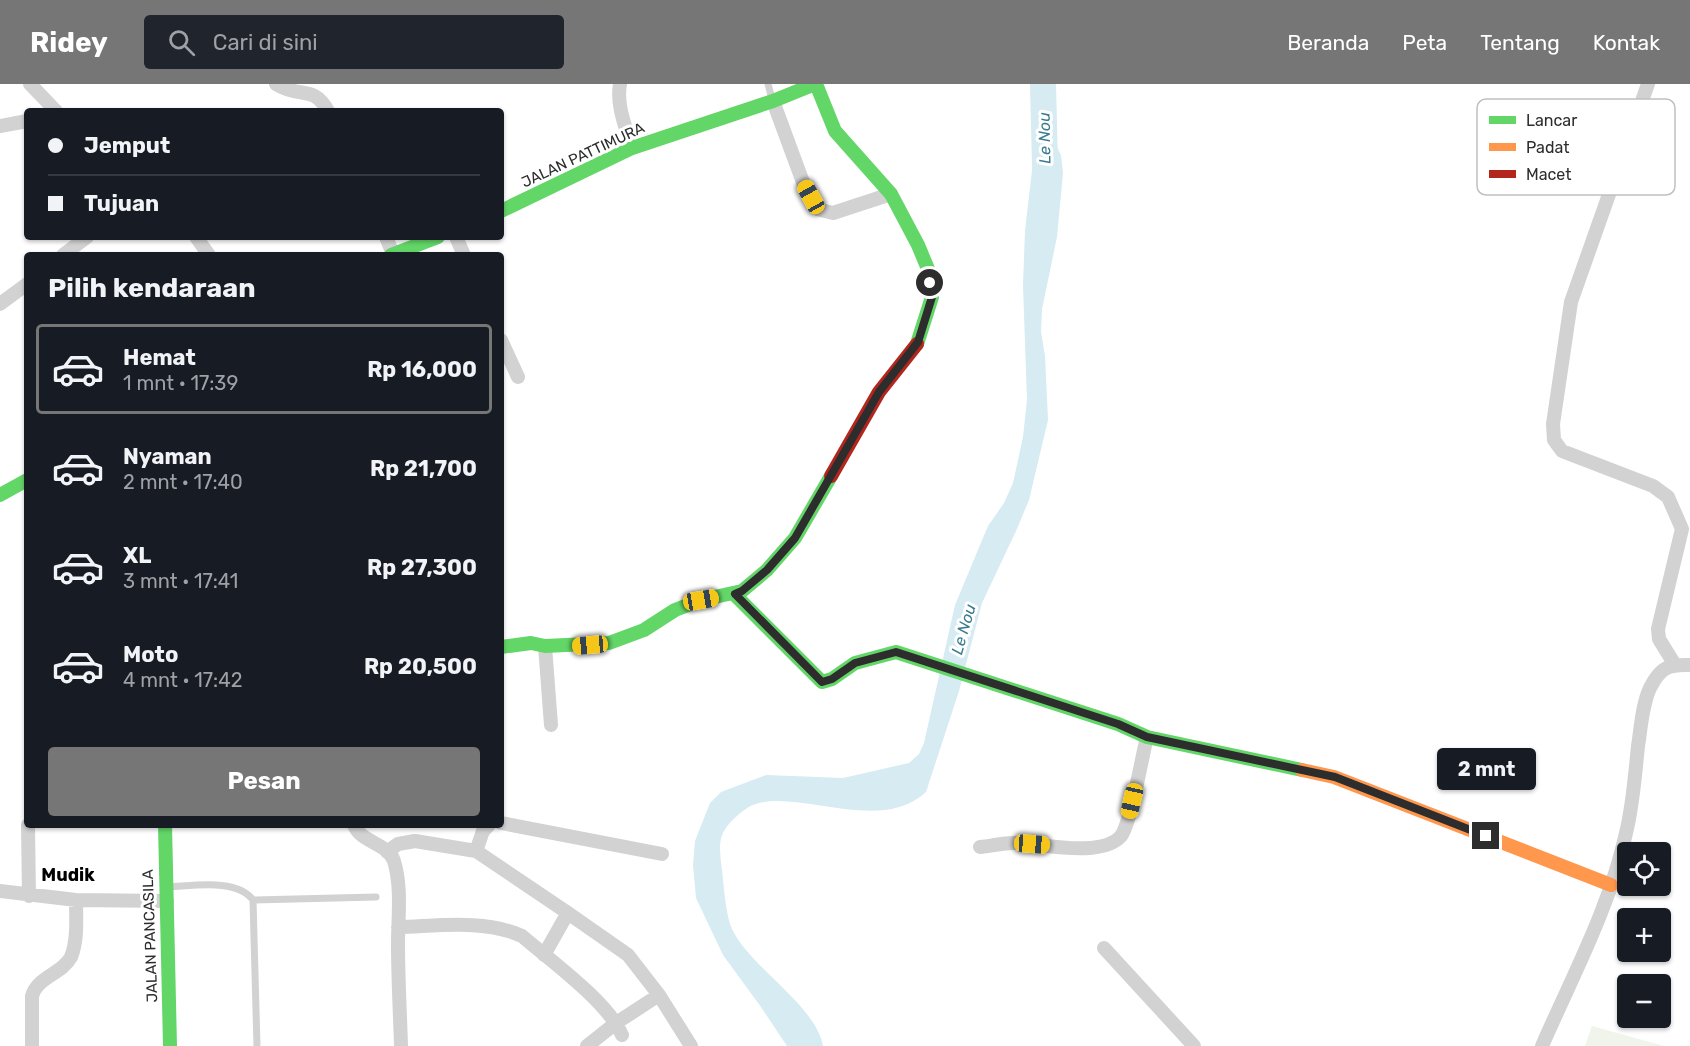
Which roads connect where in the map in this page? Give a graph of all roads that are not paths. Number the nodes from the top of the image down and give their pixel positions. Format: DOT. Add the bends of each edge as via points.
graph roads {
  1 [pos="30,84"];
  2 [pos="276,84"];
  3 [pos="620,84"];
  4 [pos="768,84"];
  5 [pos="816,84"];
  6 [pos="1648,84"];
  7 [pos="1643,99"];
  8 [pos="773,101"];
  9 [pos="53,108"];
  10 [pos="326,108"];
  11 [pos="24,122"];
  12 [pos="0,126"];
  13 [pos="632,148"];
  14 [pos="891,194"];
  15 [pos="1609,195"];
  16 [pos="504,210"];
  17 [pos="83,240"];
  18 [pos="430,240"];
  19 [pos="67,252"];
  20 [pos="397,252"];
  21 [pos="24,286"];
  22 [pos="0,304"];
  23 [pos="504,346"];
  24 [pos="518,377"];
  25 [pos="24,482"];
  26 [pos="0,495"];
  27 [pos="735,594"];
  28 [pos="545,646"];
  29 [pos="504,647"];
  30 [pos="1675,665"];
  31 [pos="1690,665"];
  32 [pos="551,725"];
  33 [pos="1147,737"];
  34 [pos="504,824"];
  35 [pos="28,828"];
  36 [pos="165,828"];
  37 [pos="356,828"];
  38 [pos="486,828"];
  39 [pos="980,848"];
  40 [pos="476,851"];
  41 [pos="387,852"];
  42 [pos="662,854"];
  43 [pos="1611,885"];
  44 [pos="0,891"];
  45 [pos="166,894"];
  46 [pos="29,896"];
  47 [pos="376,897"];
  48 [pos="76,900"];
  49 [pos="253,900"];
  50 [pos="565,911"];
  51 [pos="398,927"];
  52 [pos="1104,948"];
  53 [pos="544,955"];
  54 [pos="659,995"];
  55 [pos="619,1029"];
  56 [pos="32,1046"];
  57 [pos="170,1046"];
  58 [pos="256,1046"];
  59 [pos="401,1046"];
  60 [pos="587,1046"];
  61 [pos="691,1046"];
  62 [pos="1194,1046"];
  63 [pos="1542,1046"];
  1 -- 9 [label="street"];
  2 -- 10 [label="street" via="287,90 317,94"];
  3 -- 13 [label="street" via="622,115"];
  4 -- 8 [label="lane"];
  5 -- 8 [label="street, JALAN PATTIMURA"];
  5 -- 14 [label="street" via="835,131"];
  6 -- 7 [label="street"];
  8 -- 13 [label="street, JALAN PATTIMURA"];
  8 -- 14 [label="street" via="817,209 833,213"];
  11 -- 12 [label="street"];
  13 -- 16 [label="street, JALAN PATTIMURA"];
  14 -- 27 [label="street" via="928,269 932,297 918,342 879,392 795,538 767,570"];
  15 -- 30 [label="street" via="1571,302 1554,440 1562,451 1653,486 1668,497 1682,529 1658,629 1659,639"];
  17 -- 19 [label="street"];
  18 -- 20 [label="street"];
  21 -- 22 [label="street"];
  23 -- 24 [label="street"];
  25 -- 26 [label="street"];
  27 -- 28 [label="street" via="675,610 644,630 609,643"];
  27 -- 33 [label="street" via="822,682 855,663 896,652 1118,724"];
  28 -- 29 [label="street"];
  28 -- 32 [label="street"];
  30 -- 31 [label="street"];
  30 -- 43 [label="street" via="1657,675 1649,691 1626,833"];
  33 -- 39 [label="street" via="1127,823 1120,836 1105,845 1087,848 1014,843"];
  33 -- 43 [label="street" via="1335,777"];
  34 -- 42 [label="street"];
  35 -- 46 [label="street"];
  36 -- 45 [label="street, JALAN PANCASILA"];
  37 -- 41 [label="street"];
  38 -- 40 [label="street"];
  40 -- 41 [label="street" via="415,841 398,844"];
  40 -- 50 [label="street"];
  41 -- 51 [label="street" via="393,859 398,888"];
  43 -- 63 [label="street"];
  44 -- 46 [label="street"];
  45 -- 48 [label="street"];
  45 -- 49 [label="lane" via="230,886"];
  45 -- 57 [label="street, JALAN PANCASILA"];
  46 -- 48 [label="street"];
  47 -- 49 [label="lane"];
  48 -- 56 [label="street" via="70,957 34,989"];
  49 -- 58 [label="lane"];
  50 -- 53 [label="street" via="566,916"];
  50 -- 54 [label="street" via="628,955"];
  51 -- 53 [label="street" via="489,926 522,936"];
  51 -- 59 [label="street"];
  52 -- 62 [label="street"];
  53 -- 55 [label="street" via="603,1007"];
  54 -- 55 [label="street"];
  54 -- 61 [label="street"];
  55 -- 60 [label="street"];
}
